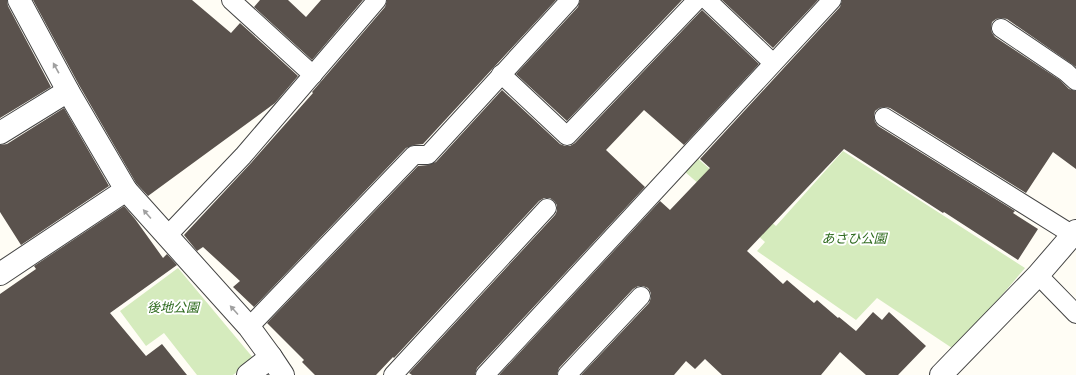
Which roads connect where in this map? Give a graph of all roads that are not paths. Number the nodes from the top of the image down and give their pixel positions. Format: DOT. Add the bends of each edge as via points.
graph roads {
  1 [pos="19,0"];
  2 [pos="231,0"];
  3 [pos="377,0"];
  4 [pos="570,0"];
  5 [pos="697,0"];
  6 [pos="707,0"];
  7 [pos="832,0"];
  8 [pos="1001,28"];
  9 [pos="773,63"];
  10 [pos="313,74"];
  11 [pos="501,74"];
  12 [pos="1076,81"];
  13 [pos="68,91"];
  14 [pos="884,117"];
  15 [pos="0,133"];
  16 [pos="126,190"];
  17 [pos="547,208"];
  18 [pos="1074,233"];
  19 [pos="167,236"];
  20 [pos="0,274"];
  21 [pos="1038,275"];
  22 [pos="641,296"];
  23 [pos="1076,314"];
  24 [pos="249,327"];
  25 [pos="271,357"];
  26 [pos="248,375"];
  27 [pos="283,375"];
  28 [pos="393,375"];
  29 [pos="485,375"];
  30 [pos="567,375"];
  31 [pos="941,375"];
  13 -- 1 [label="street, one-way"];
  2 -- 10 [label="lane"];
  3 -- 10 [label="lane"];
  4 -- 11 [label="lane"];
  5 -- 11 [label="lane" via="567,136"];
  6 -- 9 [label="lane"];
  7 -- 9 [label="lane"];
  8 -- 12 [label="lane"];
  9 -- 29 [label="lane"];
  10 -- 19 [label="lane" via="243,156"];
  11 -- 24 [label="lane" via="428,155 414,155"];
  13 -- 15 [label="street"];
  13 -- 16 [label="street"];
  14 -- 18 [label="lane"];
  19 -- 16 [label="street, one-way"];
  16 -- 20 [label="street"];
  17 -- 28 [label="lane"];
  18 -- 21 [label="street"];
  24 -- 19 [label="street, one-way"];
  21 -- 23 [label="lane"];
  21 -- 31 [label="street"];
  22 -- 30 [label="lane"];
  24 -- 25 [label="street"];
  25 -- 26 [label="street"];
  25 -- 27 [label="street"];
}
